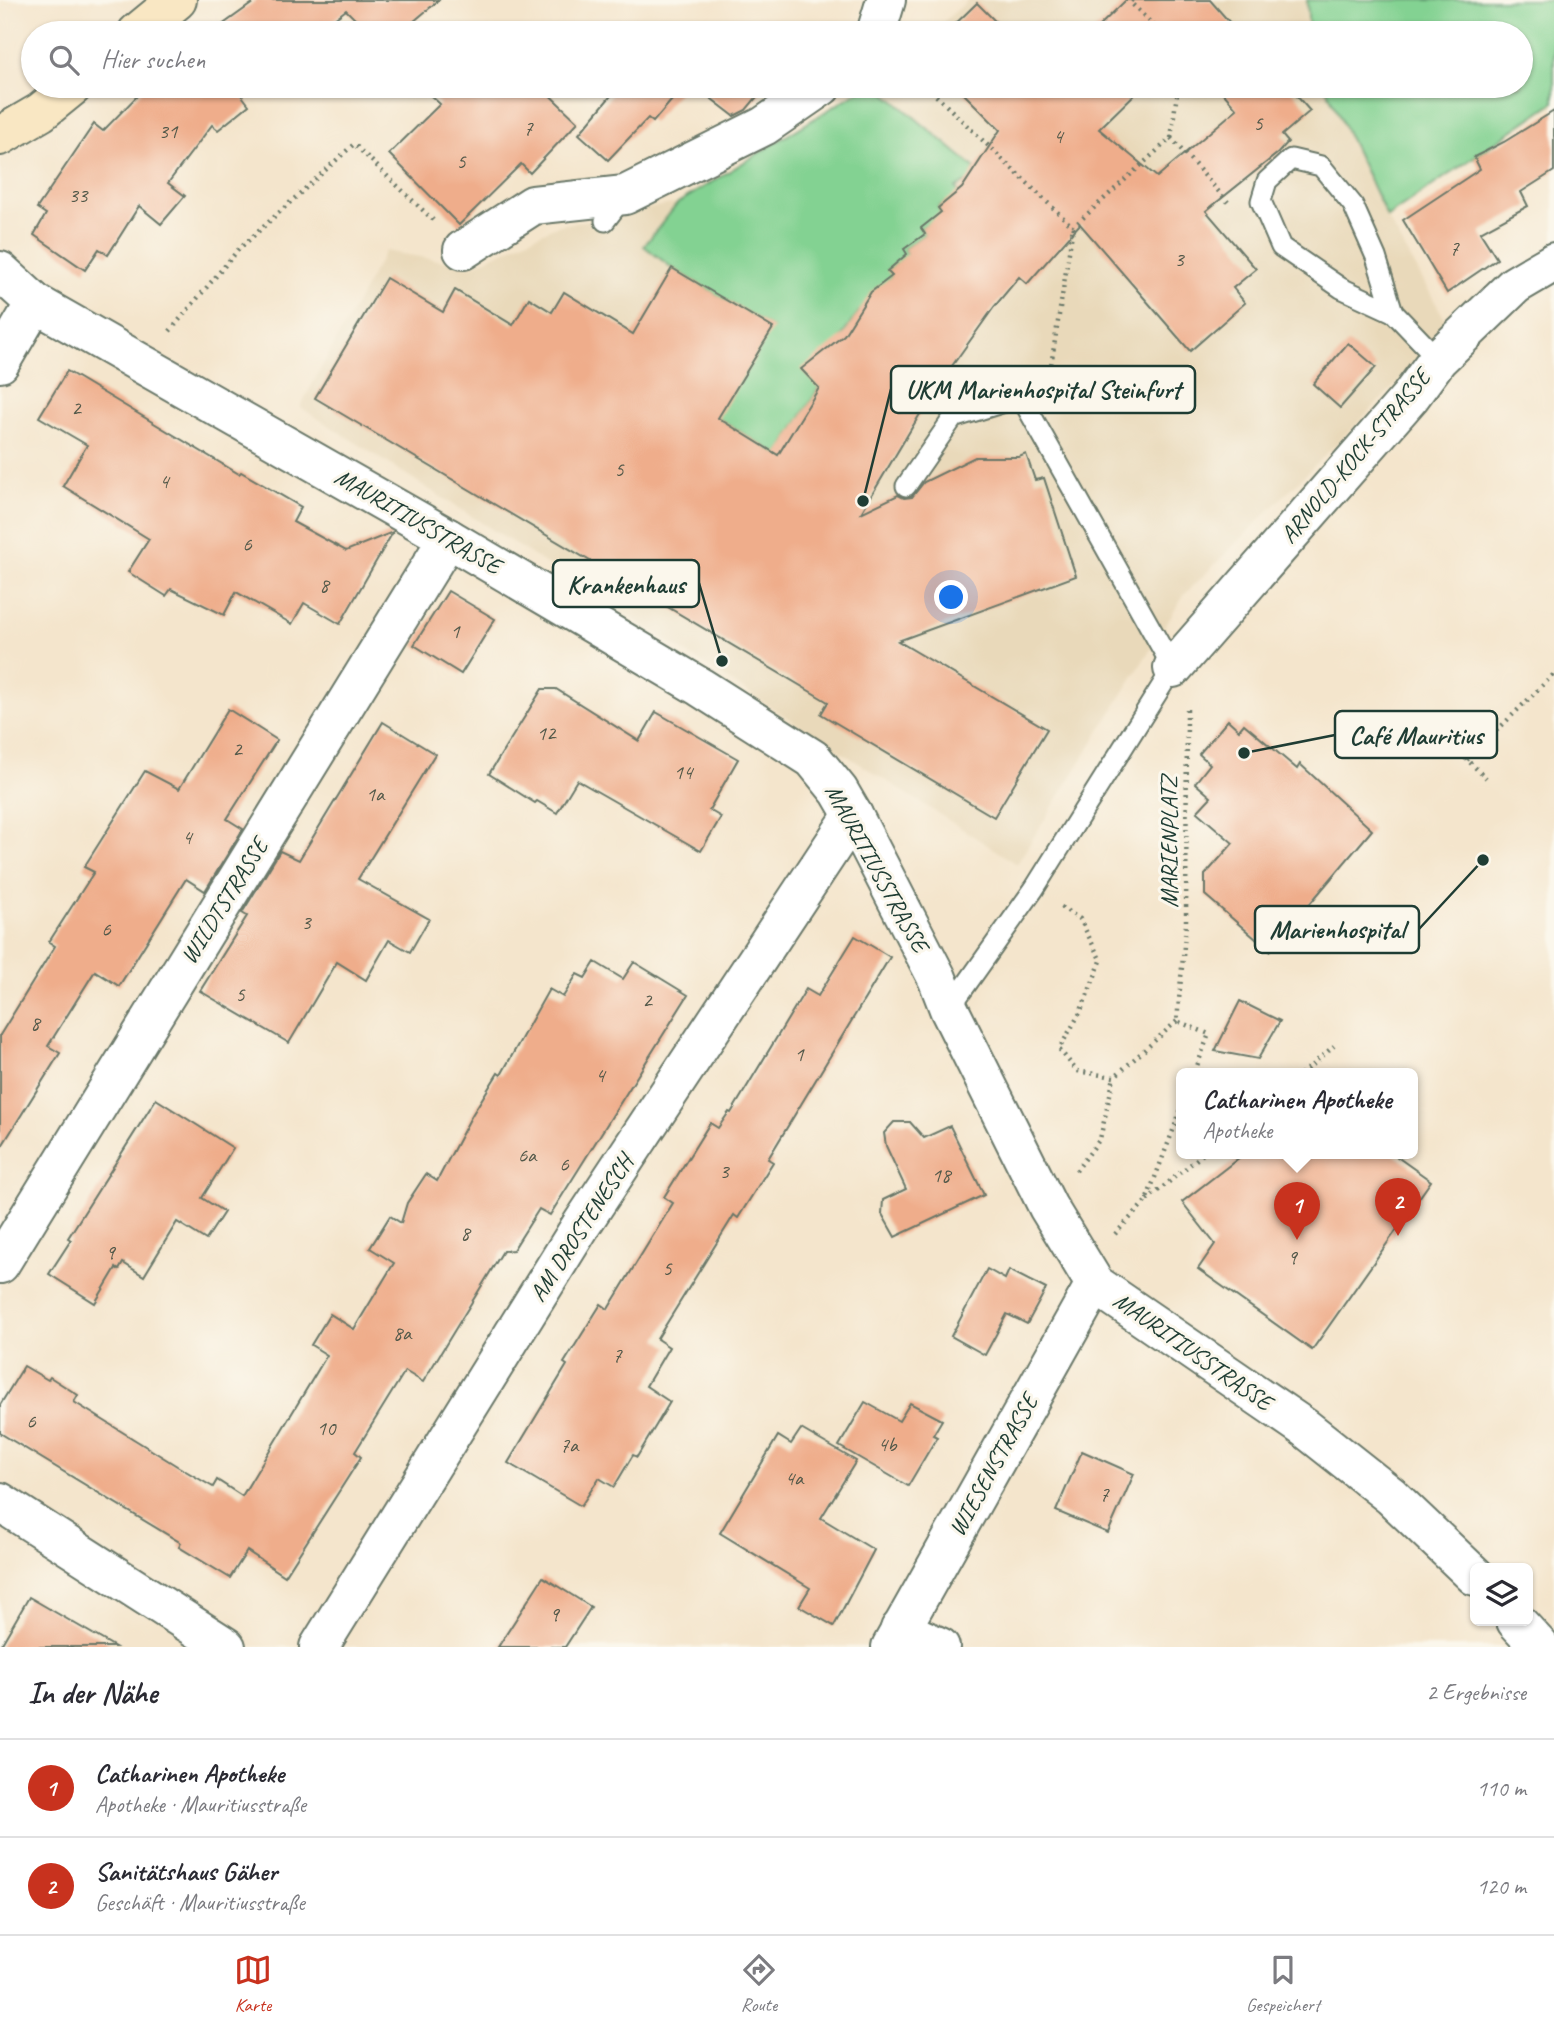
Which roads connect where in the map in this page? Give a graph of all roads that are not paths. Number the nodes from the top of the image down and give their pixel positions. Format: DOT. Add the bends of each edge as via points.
graph roads {
  1 [pos="177,0"];
  2 [pos="886,0"];
  3 [pos="152,21"];
  4 [pos="880,21"];
  5 [pos="58,98"];
  6 [pos="805,98"];
  7 [pos="0,136"];
  8 [pos="463,250"];
  9 [pos="1554,262"];
  10 [pos="0,271"];
  11 [pos="35,303"];
  12 [pos="1394,312"];
  13 [pos="1437,359"];
  14 [pos="0,363"];
  15 [pos="906,486"];
  16 [pos="448,538"];
  17 [pos="1173,668"];
  18 [pos="853,815"];
  19 [pos="949,1009"];
  20 [pos="0,1264"];
  21 [pos="1096,1284"];
  22 [pos="0,1502"];
  23 [pos="1470,1571"];
  24 [pos="1521,1626"];
  25 [pos="895,1638"];
  26 [pos="226,1647"];
  27 [pos="319,1647"];
  28 [pos="940,1647"];
  29 [pos="1540,1647"];
  1 -- 3 [label="street"];
  2 -- 4 [label="street"];
  5 -- 7 [label="street"];
  6 -- 8 [label="street" via="764,126 615,208 534,205"];
  9 -- 13 [label="street, ARNOLD-KOCK-STRASSE" via="1515,285"];
  10 -- 11 [label="street, MAURITIUSSTRASSE"];
  11 -- 14 [label="street"];
  11 -- 16 [label="street, MAURITIUSSTRASSE"];
  12 -- 12 [label="lane" via="1353,205 1321,166 1291,159 1268,181 1261,201 1281,247 1341,288"];
  12 -- 13 [label="lane"];
  13 -- 17 [label="street, ARNOLD-KOCK-STRASSE" via="1410,397"];
  15 -- 17 [label="lane" via="953,418 1021,397"];
  16 -- 18 [label="street, MAURITIUSSTRASSE" via="813,759"];
  16 -- 20 [label="street, WILDTSTRASSE"];
  17 -- 19 [label="lane" via="1034,889"];
  18 -- 19 [label="street, MAURITIUSSTRASSE"];
  18 -- 27 [label="street, AM DROSTENESCH" via="580,1227"];
  19 -- 21 [label="street, MAURITIUSSTRASSE" via="1048,1207"];
  21 -- 23 [label="street, MAURITIUSSTRASSE" via="1305,1428 1391,1496"];
  21 -- 25 [label="street, WIESENSTRASSE"];
  22 -- 26 [label="street"];
  24 -- 29 [label="street"];
  25 -- 28 [label="street"];
}
